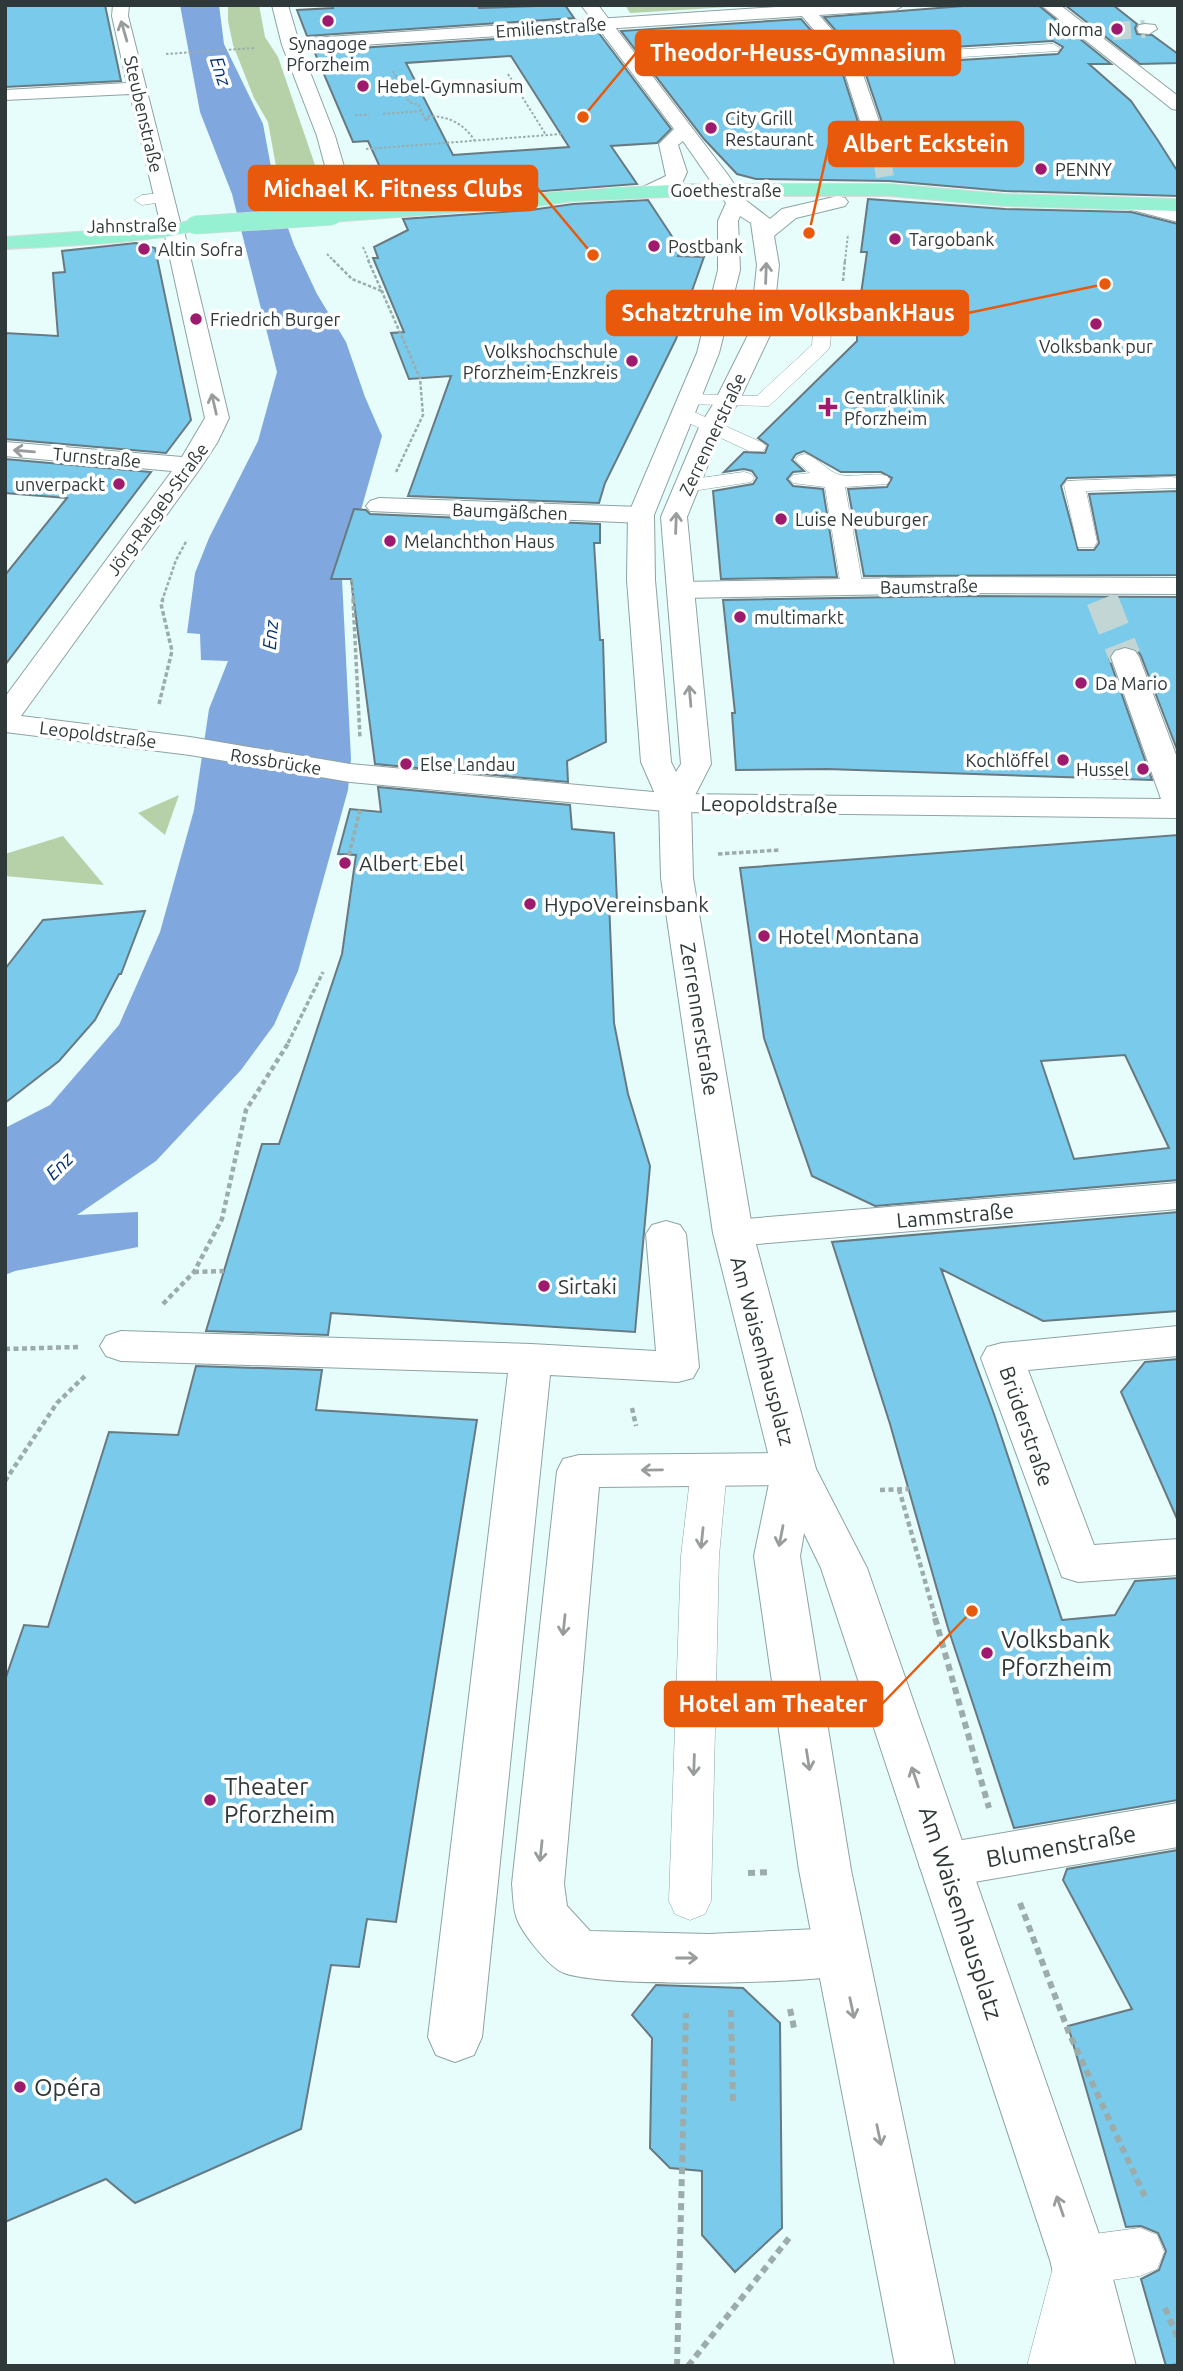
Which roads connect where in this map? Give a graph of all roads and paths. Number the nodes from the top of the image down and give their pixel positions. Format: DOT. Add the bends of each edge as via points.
graph roads {
  1 [pos="121,5"];
  2 [pos="280,5"];
  3 [pos="589,5"];
  4 [pos="896,5"];
  5 [pos="1049,5"];
  6 [pos="806,10"];
  7 [pos="603,23"];
  8 [pos="291,45"];
  9 [pos="261,48"];
  10 [pos="1052,48"];
  11 [pos="157,55"];
  12 [pos="849,60"];
  13 [pos="391,67"];
  14 [pos="508,74"];
  15 [pos="137,88"];
  16 [pos="7,97"];
  17 [pos="1178,105"];
  18 [pos="422,111"];
  19 [pos="383,114"];
  20 [pos="683,131"];
  21 [pos="561,134"];
  22 [pos="546,135"];
  23 [pos="475,141"];
  24 [pos="331,152"];
  25 [pos="884,170"];
  26 [pos="650,191"];
  27 [pos="1178,194"];
  28 [pos="732,196"];
  29 [pos="164,198"];
  30 [pos="142,200"];
  31 [pos="1005,200"];
  32 [pos="531,201"];
  33 [pos="838,202"];
  34 [pos="1132,204"];
  35 [pos="1178,205"];
  36 [pos="340,215"];
  37 [pos="1178,216"];
  38 [pos="179,226"];
  39 [pos="5,228"];
  40 [pos="763,235"];
  41 [pos="5,243"];
  42 [pos="323,248"];
  43 [pos="384,292"];
  44 [pos="651,309"];
  45 [pos="720,311"];
  46 [pos="764,311"];
  47 [pos="823,314"];
  48 [pos="858,315"];
  49 [pos="726,402"];
  50 [pos="688,407"];
  51 [pos="712,425"];
  52 [pos="756,447"];
  53 [pos="5,449"];
  54 [pos="190,465"];
  55 [pos="803,470"];
  56 [pos="744,478"];
  57 [pos="880,480"];
  58 [pos="835,481"];
  59 [pos="1171,482"];
  60 [pos="686,486"];
  61 [pos="379,506"];
  62 [pos="641,515"];
  63 [pos="1086,542"];
  64 [pos="352,580"];
  65 [pos="1178,586"];
  66 [pos="852,587"];
  67 [pos="681,590"];
  68 [pos="1125,657"];
  69 [pos="5,721"];
  70 [pos="188,746"];
  71 [pos="356,774"];
  72 [pos="1178,802"];
  73 [pos="676,803"];
  74 [pos="1178,809"];
  75 [pos="360,810"];
  76 [pos="780,850"];
  77 [pos="349,855"];
  78 [pos="676,857"];
  79 [pos="323,972"];
  80 [pos="1178,1196"];
  81 [pos="733,1233"];
  82 [pos="666,1234"];
  83 [pos="225,1271"];
  84 [pos="194,1272"];
  85 [pos="1178,1341"];
  86 [pos="121,1346"];
  87 [pos="5,1349"];
  88 [pos="531,1359"];
  89 [pos="794,1469"];
  90 [pos="709,1470"];
  91 [pos="5,1480"];
  92 [pos="899,1489"];
  93 [pos="909,1489"];
  94 [pos="880,1490"];
  95 [pos="1178,1557"];
  96 [pos="1178,1825"];
  97 [pos="1003,1857"];
  98 [pos="945,1865"];
  99 [pos="690,1901"];
  100 [pos="840,1952"];
  101 [pos="730,1998"];
  102 [pos="695,2010"];
  103 [pos="1069,2033"];
  104 [pos="1059,2034"];
  105 [pos="455,2037"];
  106 [pos="733,2104"];
  107 [pos="1150,2207"];
  108 [pos="789,2238"];
  109 [pos="1140,2252"];
  110 [pos="1079,2260"];
  111 [pos="1165,2308"];
  112 [pos="1178,2338"];
  113 [pos="677,2366"];
  114 [pos="688,2366"];
  115 [pos="925,2366"];
  116 [pos="1052,2366"];
  117 [pos="1106,2366"];
  15 -- 1 [label="street, Steubenstraße, one-way"];
  2 -- 8 [label="street"];
  3 -- 7 [label="street, Zerrennerstraße"];
  4 -- 6 [label="street, Emilienstraße"];
  5 -- 17 [label="street"];
  6 -- 7 [label="street, Emilienstraße"];
  6 -- 12 [label="street"];
  7 -- 8 [label="street, Emilienstraße"];
  7 -- 20 [label="street, Zerrennerstraße"];
  8 -- 24 [label="street"];
  9 -- 11 [label="path"];
  10 -- 12 [label="lane"];
  12 -- 25 [label="street"];
  13 -- 18 [label="path" via="410,102"];
  14 -- 22 [label="path"];
  15 -- 16 [label="street"];
  15 -- 29 [label="street, Steubenstraße"];
  18 -- 19 [label="path"];
  18 -- 23 [label="path" via="425,120 429,120 427,116 456,119"];
  20 -- 26 [label="street" via="668,144 675,178"];
  20 -- 28 [label="street, Zerrennerstraße"];
  21 -- 22 [label="path"];
  22 -- 23 [label="path"];
  23 -- 24 [label="path"];
  24 -- 36 [label="street"];
  25 -- 28 [label="main road, Goethestraße"];
  25 -- 31 [label="main road, Goethestraße"];
  26 -- 28 [label="main road, Goethestraße"];
  26 -- 32 [label="main road, Goethestraße"];
  27 -- 34 [label="main road"];
  28 -- 32 [label="main road, Goethestraße"];
  28 -- 33 [label="main road, Goethestraße"];
  28 -- 40 [label="street, Zerrennerstraße" via="761,221"];
  28 -- 45 [label="street, Zerrennerstraße" via="727,221 729,270"];
  29 -- 30 [label="lane"];
  29 -- 38 [label="street, Steubenstraße"];
  31 -- 33 [label="main road, Goethestraße"];
  31 -- 34 [label="main road, Goethestraße"];
  32 -- 36 [label="main road, Goethestraße"];
  33 -- 40 [label="street" via="789,213"];
  34 -- 35 [label="main road, Goethestraße"];
  34 -- 37 [label="street, Goethestraße"];
  36 -- 38 [label="main road, Goethestraße, bridge"];
  36 -- 43 [label="path"];
  38 -- 39 [label="main road, Jahnstraße"];
  38 -- 41 [label="main road, Jahnstraße"];
  54 -- 38 [label="street, Jörg-Ratgeb-Straße, one-way" via="217,418"];
  46 -- 40 [label="street, Zerrennerstraße, one-way" via="768,265"];
  42 -- 43 [label="path" via="352,279"];
  43 -- 61 [label="path" via="420,378 423,415"];
  44 -- 45 [label="lane"];
  45 -- 50 [label="street, Zerrennerstraße"];
  46 -- 47 [label="lane"];
  46 -- 49 [label="street, Zerrennerstraße" via="761,331"];
  47 -- 48 [label="lane"];
  47 -- 49 [label="lane" via="821,346 762,402"];
  49 -- 50 [label="lane"];
  49 -- 51 [label="street, Zerrennerstraße"];
  50 -- 51 [label="lane"];
  50 -- 62 [label="street, Zerrennerstraße"];
  51 -- 52 [label="lane"];
  51 -- 60 [label="street, Zerrennerstraße"];
  54 -- 53 [label="street, Turnstraße, one-way"];
  54 -- 69 [label="street, Jörg-Ratgeb-Straße"];
  54 -- 70 [label="path" via="199,480 197,523 176,560 161,604 172,651 157,709"];
  55 -- 58 [label="lane"];
  56 -- 60 [label="lane"];
  57 -- 58 [label="lane"];
  58 -- 66 [label="lane"];
  59 -- 63 [label="lane" via="1074,485"];
  67 -- 60 [label="street, Zerrennerstraße, one-way" via="674,517"];
  61 -- 62 [label="street, Baumgäßchen"];
  62 -- 73 [label="street, Zerrennerstraße" via="641,580 656,762"];
  64 -- 71 [label="path"];
  65 -- 66 [label="street, Baumstraße" via="958,581"];
  66 -- 67 [label="street, Baumstraße"];
  73 -- 67 [label="street, Zerrennerstraße, one-way" via="696,764"];
  68 -- 72 [label="street"];
  69 -- 70 [label="street, Leopoldstraße"];
  70 -- 71 [label="street, Rossbrücke"];
  71 -- 73 [label="street, Leopoldstraße"];
  73 -- 74 [label="street, Leopoldstraße"];
  73 -- 78 [label="street, Zerrennerstraße"];
  75 -- 77 [label="path"];
  76 -- 78 [label="path"];
  78 -- 81 [label="street, Zerrennerstraße"];
  79 -- 84 [label="path" via="298,1027 246,1110 222,1219"];
  80 -- 81 [label="street, Lammstraße"];
  81 -- 89 [label="street, Am Waisenhausplatz"];
  82 -- 88 [label="street" via="678,1367"];
  83 -- 84 [label="path"];
  84 -- 86 [label="path"];
  85 -- 95 [label="street, Brüderstraße" via="1002,1358 1078,1564"];
  86 -- 87 [label="path"];
  86 -- 88 [label="street"];
  86 -- 91 [label="path" via="57,1403"];
  88 -- 105 [label="street"];
  89 -- 90 [label="street"];
  98 -- 89 [label="street, Am Waisenhausplatz, one-way" via="844,1568"];
  89 -- 100 [label="street, Am Waisenhausplatz, one-way" via="777,1556"];
  90 -- 99 [label="lane, one-way" via="700,1556"];
  90 -- 100 [label="street, one-way" via="579,1471 538,1884 542,1916 577,1954 755,1958"];
  92 -- 93 [label="path"];
  92 -- 94 [label="path"];
  92 -- 97 [label="path"];
  96 -- 97 [label="street, Blumenstraße"];
  97 -- 98 [label="street, Blumenstraße"];
  97 -- 103 [label="path"];
  110 -- 98 [label="street, Am Waisenhausplatz, one-way"];
  100 -- 115 [label="street, Am Waisenhausplatz, one-way"];
  101 -- 106 [label="path"];
  102 -- 113 [label="path" via="684,2014"];
  103 -- 104 [label="path"];
  103 -- 107 [label="path"];
  108 -- 114 [label="path"];
  109 -- 110 [label="lane"];
  110 -- 116 [label="lane"];
  110 -- 117 [label="street, Am Waisenhausplatz"];
  111 -- 112 [label="path"];
}
